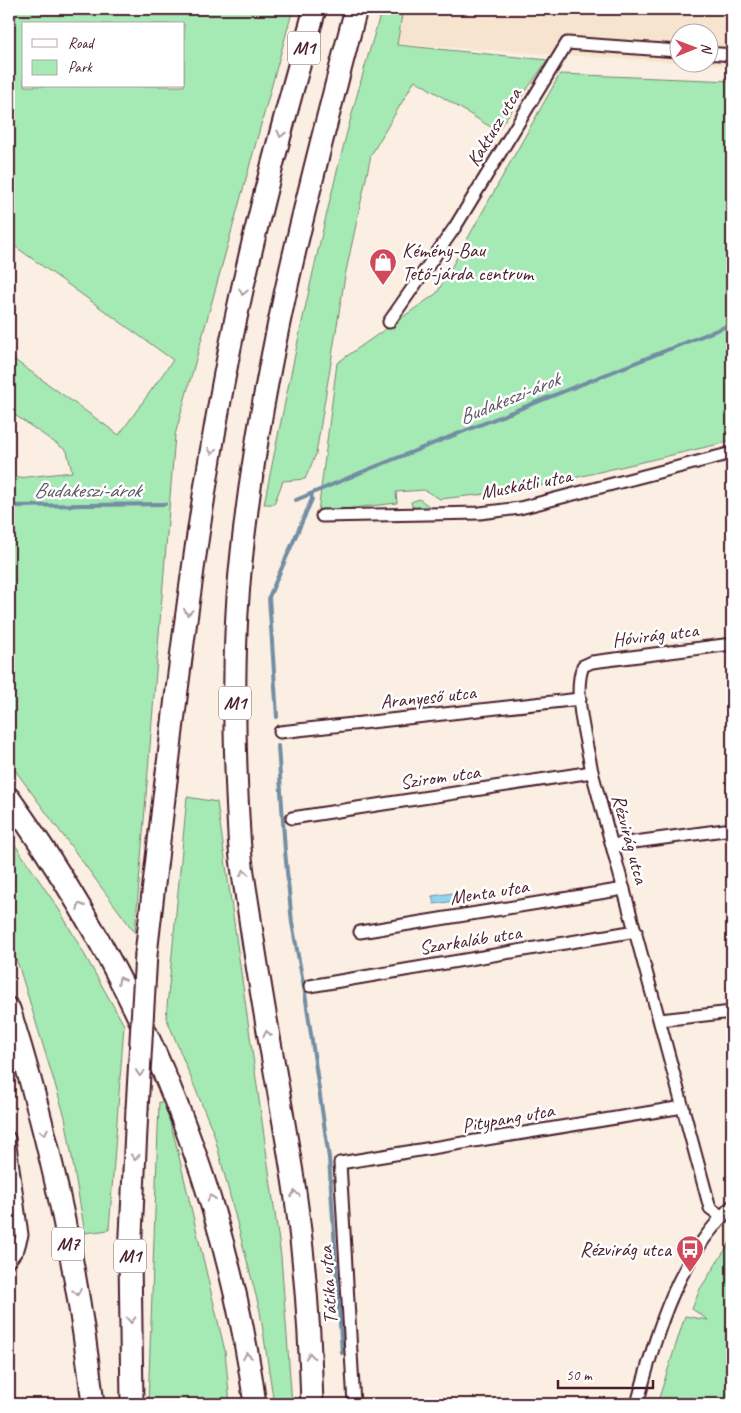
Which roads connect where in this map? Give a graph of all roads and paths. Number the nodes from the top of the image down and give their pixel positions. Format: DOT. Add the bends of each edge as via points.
graph roads {
  1 [pos="308,9"];
  2 [pos="315,9"];
  3 [pos="356,9"];
  4 [pos="668,50"];
  5 [pos="718,54"];
  6 [pos="732,55"];
  7 [pos="293,87"];
  8 [pos="389,322"];
  9 [pos="732,453"];
  10 [pos="322,516"];
  11 [pos="732,644"];
  12 [pos="583,666"];
  13 [pos="580,699"];
  14 [pos="280,732"];
  15 [pos="592,772"];
  16 [pos="9,798"];
  17 [pos="292,818"];
  18 [pos="732,829"];
  19 [pos="612,845"];
  20 [pos="624,889"];
  21 [pos="636,931"];
  22 [pos="360,932"];
  23 [pos="310,986"];
  24 [pos="9,1009"];
  25 [pos="732,1012"];
  26 [pos="660,1020"];
  27 [pos="683,1107"];
  28 [pos="9,1138"];
  29 [pos="11,1160"];
  30 [pos="340,1163"];
  31 [pos="732,1206"];
  32 [pos="722,1217"];
  33 [pos="9,1261"];
  34 [pos="93,1404"];
  35 [pos="132,1404"];
  36 [pos="255,1404"];
  37 [pos="312,1404"];
  38 [pos="354,1404"];
  39 [pos="637,1404"];
  1 -- 7 [label="highway"];
  2 -- 7 [label="highway, M1"];
  37 -- 3 [label="highway, M1, one-way" via="308,1315 294,1190 259,988 239,838 235,642 240,571 257,438 278,325"];
  4 -- 8 [label="street, Kaktusz utca" via="567,43 455,226"];
  5 -- 6 [label="street"];
  7 -- 35 [label="highway, M1, one-way, bridge" via="223,383 178,678 146,954 130,1256"];
  9 -- 10 [label="street, Muskátli utca" via="520,508 480,513"];
  11 -- 12 [label="street, Hóvirág utca" via="592,662"];
  12 -- 13 [label="street, Rézvirág utca" via="579,675"];
  13 -- 14 [label="street, Aranyeső utca"];
  13 -- 15 [label="street, Rézvirág utca"];
  15 -- 17 [label="street, Szirom utca"];
  15 -- 19 [label="street, Rézvirág utca"];
  36 -- 16 [label="highway, one-way" via="220,1229 174,1096 137,1010 105,948"];
  18 -- 19 [label="street"];
  19 -- 20 [label="street, Rézvirág utca"];
  20 -- 21 [label="street, Rézvirág utca"];
  20 -- 22 [label="street, Menta utca"];
  21 -- 23 [label="street, Szarkaláb utca"];
  21 -- 26 [label="street, Rézvirág utca"];
  24 -- 34 [label="highway, M7, one-way" via="33,1085 61,1204 86,1338"];
  25 -- 26 [label="street"];
  26 -- 27 [label="street, Rézvirág utca"];
  27 -- 30 [label="street, Pitypang utca"];
  27 -- 32 [label="street, Rézvirág utca" via="710,1208"];
  28 -- 29 [label="street"];
  29 -- 33 [label="street" via="22,1235 18,1249"];
  30 -- 38 [label="street, Tátika utca"];
  31 -- 32 [label="street"];
  32 -- 39 [label="street" via="711,1229 673,1291"];
}
